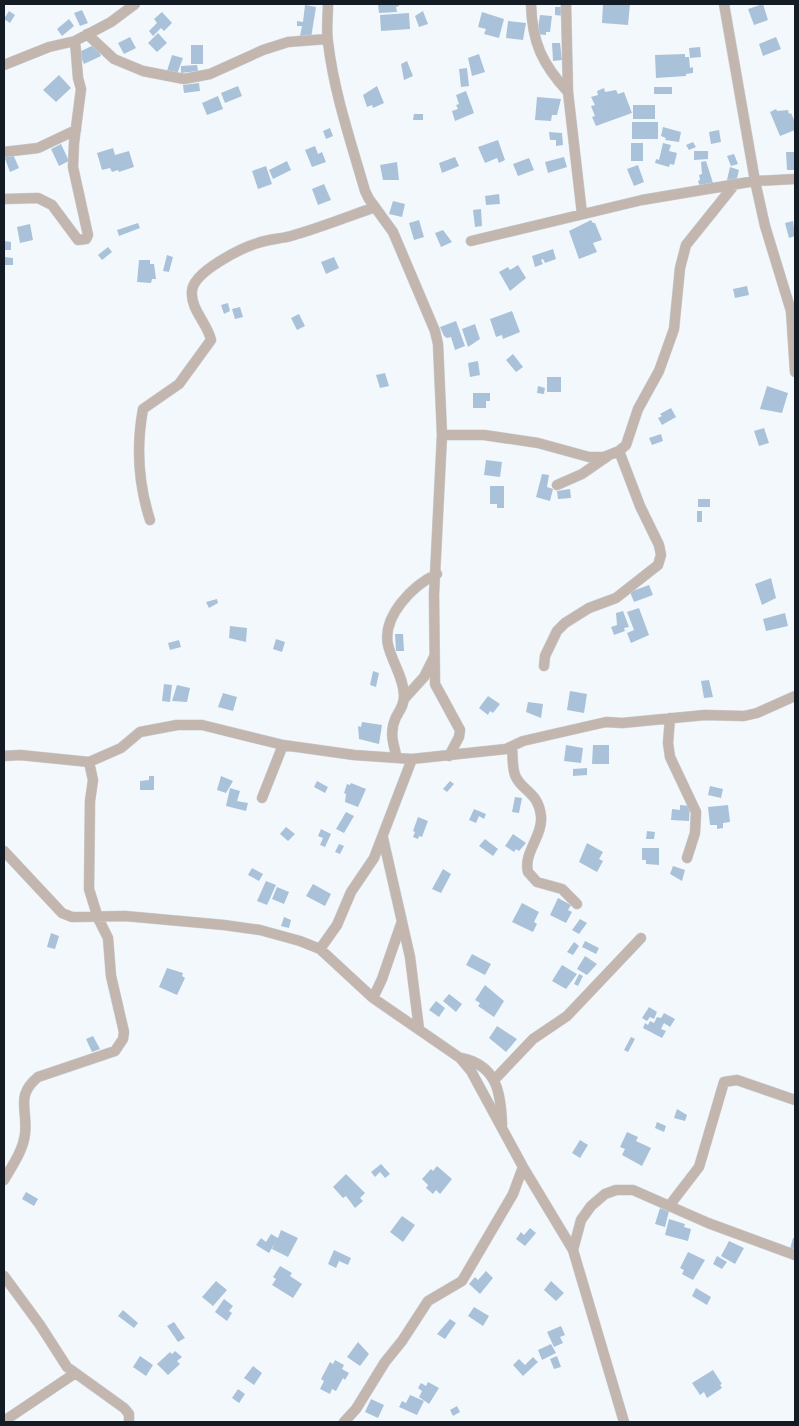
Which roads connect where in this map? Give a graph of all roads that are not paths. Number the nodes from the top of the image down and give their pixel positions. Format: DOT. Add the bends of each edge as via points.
graph roads {
  1 [pos="135,4"];
  2 [pos="328,4"];
  3 [pos="531,4"];
  4 [pos="566,4"];
  5 [pos="724,4"];
  6 [pos="87,34"];
  7 [pos="327,39"];
  8 [pos="75,41"];
  9 [pos="4,66"];
  10 [pos="568,92"];
  11 [pos="76,130"];
  12 [pos="4,152"];
  13 [pos="795,179"];
  14 [pos="755,181"];
  15 [pos="735,184"];
  16 [pos="4,199"];
  17 [pos="375,208"];
  18 [pos="582,214"];
  19 [pos="471,241"];
  20 [pos="795,372"];
  21 [pos="442,435"];
  22 [pos="620,451"];
  23 [pos="608,456"];
  24 [pos="557,485"];
  25 [pos="150,520"];
  26 [pos="437,574"];
  27 [pos="434,657"];
  28 [pos="544,666"];
  29 [pos="795,696"];
  30 [pos="404,699"];
  31 [pos="670,718"];
  32 [pos="283,745"];
  33 [pos="512,748"];
  34 [pos="4,756"];
  35 [pos="449,756"];
  36 [pos="397,758"];
  37 [pos="412,759"];
  38 [pos="90,762"];
  39 [pos="262,798"];
  40 [pos="383,838"];
  41 [pos="4,851"];
  42 [pos="687,858"];
  43 [pos="577,904"];
  44 [pos="98,918"];
  45 [pos="401,924"];
  46 [pos="641,938"];
  47 [pos="320,948"];
  48 [pos="373,998"];
  49 [pos="419,1029"];
  50 [pos="460,1058"];
  51 [pos="495,1079"];
  52 [pos="795,1100"];
  53 [pos="502,1129"];
  54 [pos="523,1166"];
  55 [pos="4,1180"];
  56 [pos="668,1206"];
  57 [pos="573,1250"];
  58 [pos="795,1255"];
  59 [pos="4,1276"];
  60 [pos="74,1374"];
  61 [pos="4,1421"];
  62 [pos="129,1422"];
  63 [pos="344,1422"];
  64 [pos="624,1422"];
  1 -- 6 [label="street" via="111,22"];
  2 -- 7 [label="street"];
  3 -- 10 [label="street" via="534,38 557,80"];
  4 -- 10 [label="street"];
  5 -- 14 [label="street"];
  6 -- 7 [label="street" via="114,59 143,71 184,78 210,74 288,42"];
  6 -- 8 [label="street"];
  7 -- 17 [label="street" via="346,130 365,191"];
  8 -- 9 [label="street" via="49,47"];
  8 -- 11 [label="street" via="81,89"];
  10 -- 18 [label="street"];
  11 -- 12 [label="street" via="38,148"];
  11 -- 16 [label="street" via="73,167 87,227 86,239 78,240 52,205 38,198"];
  13 -- 14 [label="street"];
  14 -- 15 [label="street"];
  14 -- 20 [label="street" via="791,311"];
  15 -- 18 [label="street"];
  15 -- 22 [label="street" via="686,245 680,268 674,329 659,371 638,409 626,445"];
  17 -- 21 [label="street" via="393,232 435,331"];
  17 -- 25 [label="street" via="240,249 196,280 192,290 193,302 210,332 211,340 179,384 143,409 138,444 140,485"];
  18 -- 19 [label="street"];
  21 -- 23 [label="street" via="484,434 538,443 589,457"];
  21 -- 26 [label="street"];
  22 -- 23 [label="street"];
  22 -- 28 [label="street" via="640,506 660,544 658,565 616,598 589,608 565,623 557,631 545,656"];
  23 -- 24 [label="street" via="587,471"];
  26 -- 27 [label="street"];
  26 -- 30 [label="street" via="422,581 410,593 390,623 388,644 402,683"];
  27 -- 30 [label="street" via="424,677"];
  27 -- 35 [label="street" via="436,688 460,730 460,737"];
  29 -- 31 [label="street" via="750,715"];
  30 -- 36 [label="street" via="391,737"];
  31 -- 33 [label="street" via="594,724 523,741"];
  31 -- 42 [label="street" via="670,756 696,812 695,833"];
  32 -- 36 [label="street"];
  32 -- 38 [label="street" via="202,725 177,725 140,732 121,748"];
  32 -- 39 [label="street"];
  33 -- 35 [label="street"];
  33 -- 43 [label="street" via="515,776 534,795 541,814 538,836 528,859 528,872 537,882 562,889"];
  34 -- 38 [label="street"];
  35 -- 37 [label="street"];
  36 -- 37 [label="street"];
  37 -- 40 [label="street"];
  38 -- 44 [label="street" via="93,780 89,889"];
  40 -- 45 [label="street"];
  40 -- 47 [label="street" via="346,901 336,926"];
  41 -- 44 [label="street" via="62,913 72,918"];
  44 -- 47 [label="street" via="124,916 260,930"];
  44 -- 55 [label="street" via="108,938 110,976 123,1039 115,1051 38,1077 29,1084 23,1100 23,1143"];
  45 -- 48 [label="street"];
  45 -- 49 [label="street" via="410,957"];
  46 -- 51 [label="street" via="567,1016 533,1039"];
  47 -- 48 [label="street"];
  48 -- 49 [label="street"];
  49 -- 50 [label="street"];
  50 -- 51 [label="street" via="474,1061"];
  50 -- 53 [label="street" via="472,1072"];
  51 -- 53 [label="street" via="501,1103"];
  52 -- 56 [label="street" via="737,1080 724,1082 699,1167"];
  53 -- 54 [label="street"];
  54 -- 57 [label="street"];
  54 -- 63 [label="street" via="513,1194 462,1281 428,1301"];
  56 -- 57 [label="street" via="633,1190 605,1194 580,1220"];
  56 -- 58 [label="street"];
  57 -- 64 [label="street"];
  59 -- 60 [label="street"];
  60 -- 61 [label="street"];
  60 -- 62 [label="street" via="124,1408 129,1414"];
}
